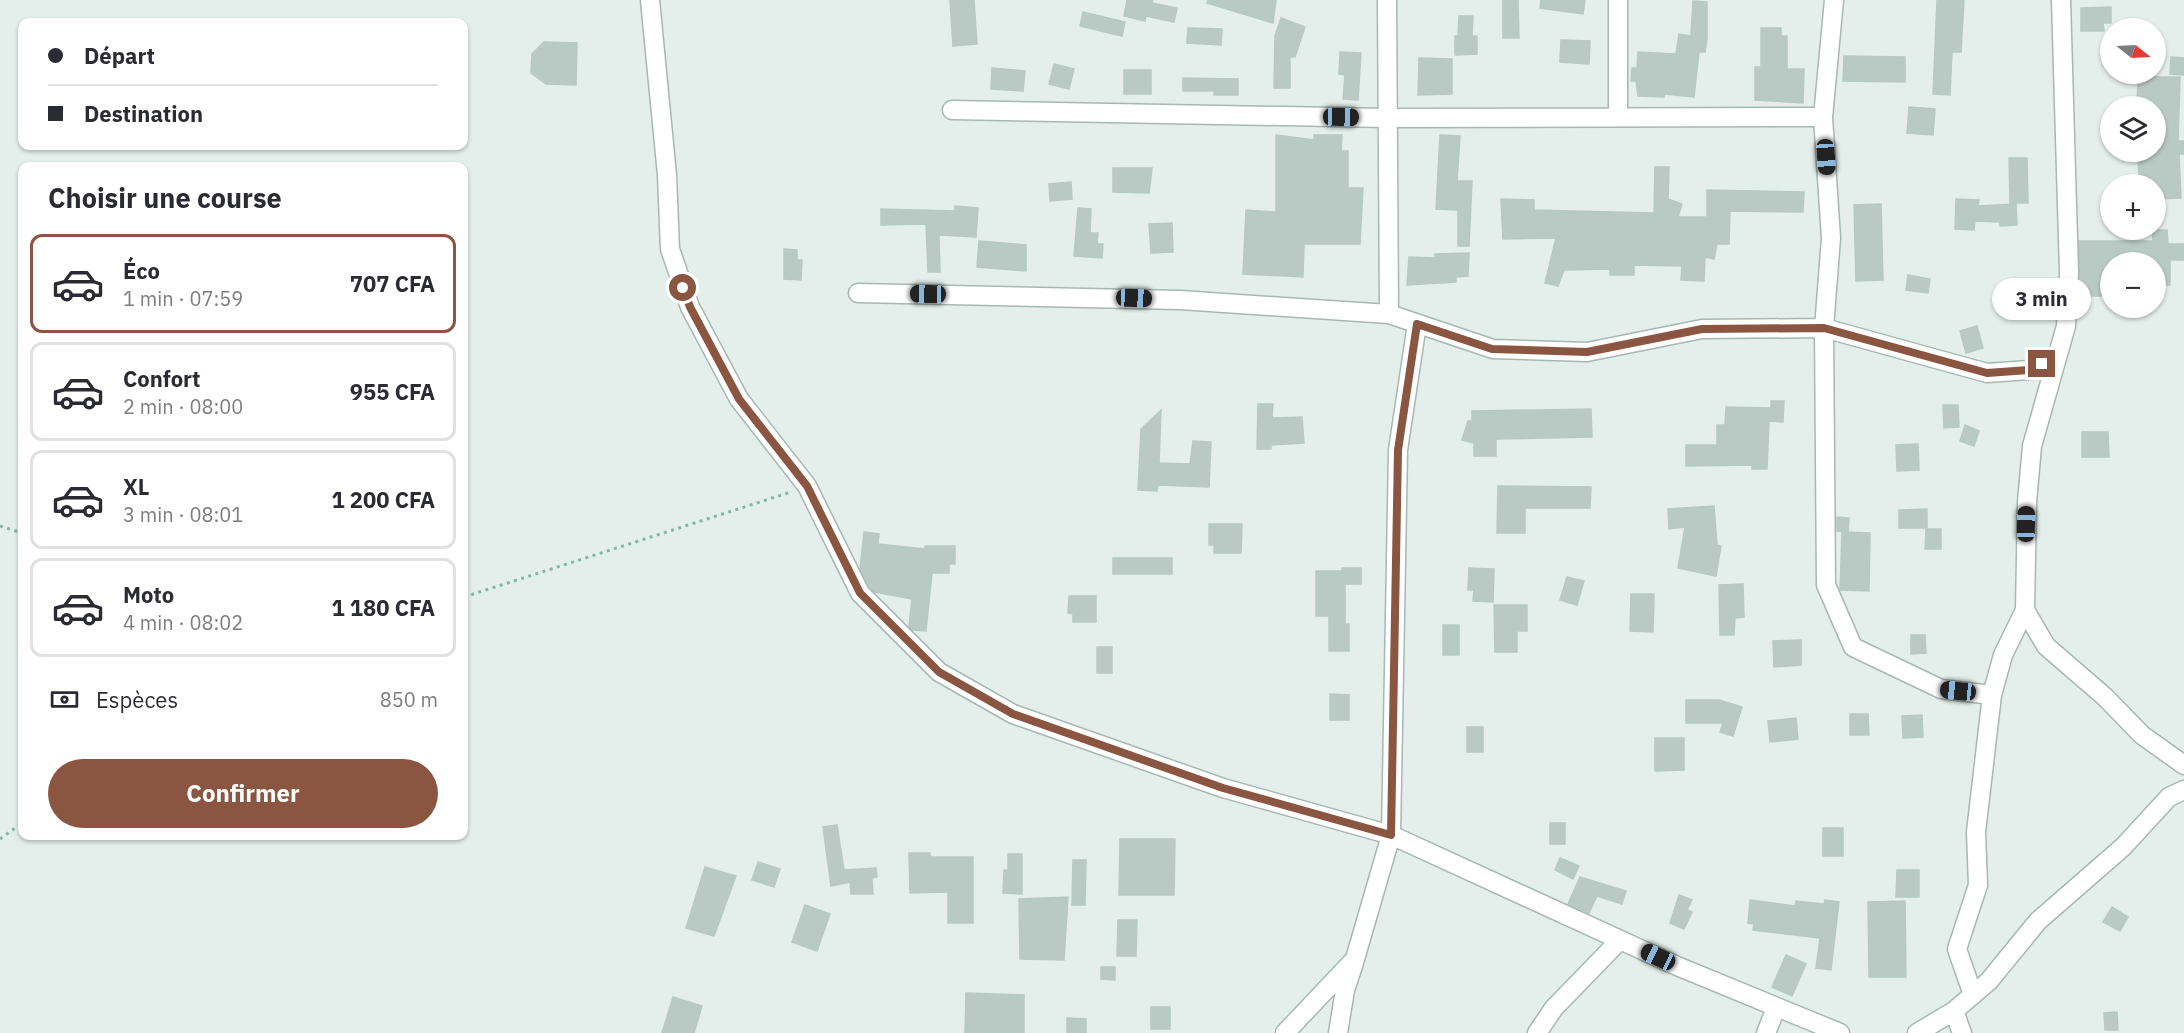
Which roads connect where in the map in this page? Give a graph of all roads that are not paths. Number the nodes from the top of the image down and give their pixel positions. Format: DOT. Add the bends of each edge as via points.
graph roads {
  1 [pos="650,0"];
  2 [pos="1387,0"];
  3 [pos="1618,0"];
  4 [pos="1834,0"];
  5 [pos="2061,0"];
  6 [pos="952,110"];
  7 [pos="1618,115"];
  8 [pos="1822,117"];
  9 [pos="1386,118"];
  10 [pos="858,293"];
  11 [pos="1389,314"];
  12 [pos="1417,324"];
  13 [pos="1824,328"];
  14 [pos="2056,358"];
  15 [pos="2025,610"];
  16 [pos="1992,694"];
  17 [pos="2184,765"];
  18 [pos="2184,790"];
  19 [pos="1391,835"];
  20 [pos="1620,940"];
  21 [pos="1355,959"];
  22 [pos="1973,995"];
  23 [pos="1776,1008"];
  24 [pos="1954,1011"];
  25 [pos="1285,1033"];
  26 [pos="1338,1033"];
  27 [pos="1537,1033"];
  28 [pos="1766,1033"];
  29 [pos="1840,1033"];
  30 [pos="1917,1033"];
  31 [pos="1962,1033"];
  1 -- 19 [label="street" via="670,249 690,307 739,399 807,486 860,593 939,672 1013,714 1223,788"];
  2 -- 9 [label="street"];
  3 -- 7 [label="street"];
  4 -- 8 [label="street"];
  5 -- 14 [label="street" via="2069,273 2066,326"];
  6 -- 9 [label="street"];
  7 -- 8 [label="street"];
  7 -- 9 [label="street"];
  8 -- 13 [label="street" via="1832,238"];
  9 -- 11 [label="street"];
  10 -- 11 [label="street" via="1180,300"];
  11 -- 12 [label="street"];
  12 -- 13 [label="street" via="1492,349 1587,352 1702,329"];
  12 -- 19 [label="street" via="1398,450"];
  13 -- 14 [label="street" via="1987,373 2029,370"];
  13 -- 16 [label="street" via="1826,585 1853,647 1941,689"];
  14 -- 15 [label="street" via="2032,446"];
  15 -- 16 [label="street" via="2003,655"];
  15 -- 17 [label="street" via="2046,646 2142,735"];
  16 -- 22 [label="street" via="1976,832 1978,885 1957,949"];
  18 -- 22 [label="street" via="2169,797 2123,847 2038,921"];
  19 -- 20 [label="street"];
  19 -- 21 [label="street"];
  20 -- 23 [label="street"];
  20 -- 27 [label="street" via="1554,1008"];
  21 -- 25 [label="street"];
  21 -- 26 [label="street"];
  22 -- 24 [label="street"];
  23 -- 28 [label="street"];
  23 -- 29 [label="street"];
  24 -- 30 [label="street"];
  24 -- 31 [label="street"];
}
